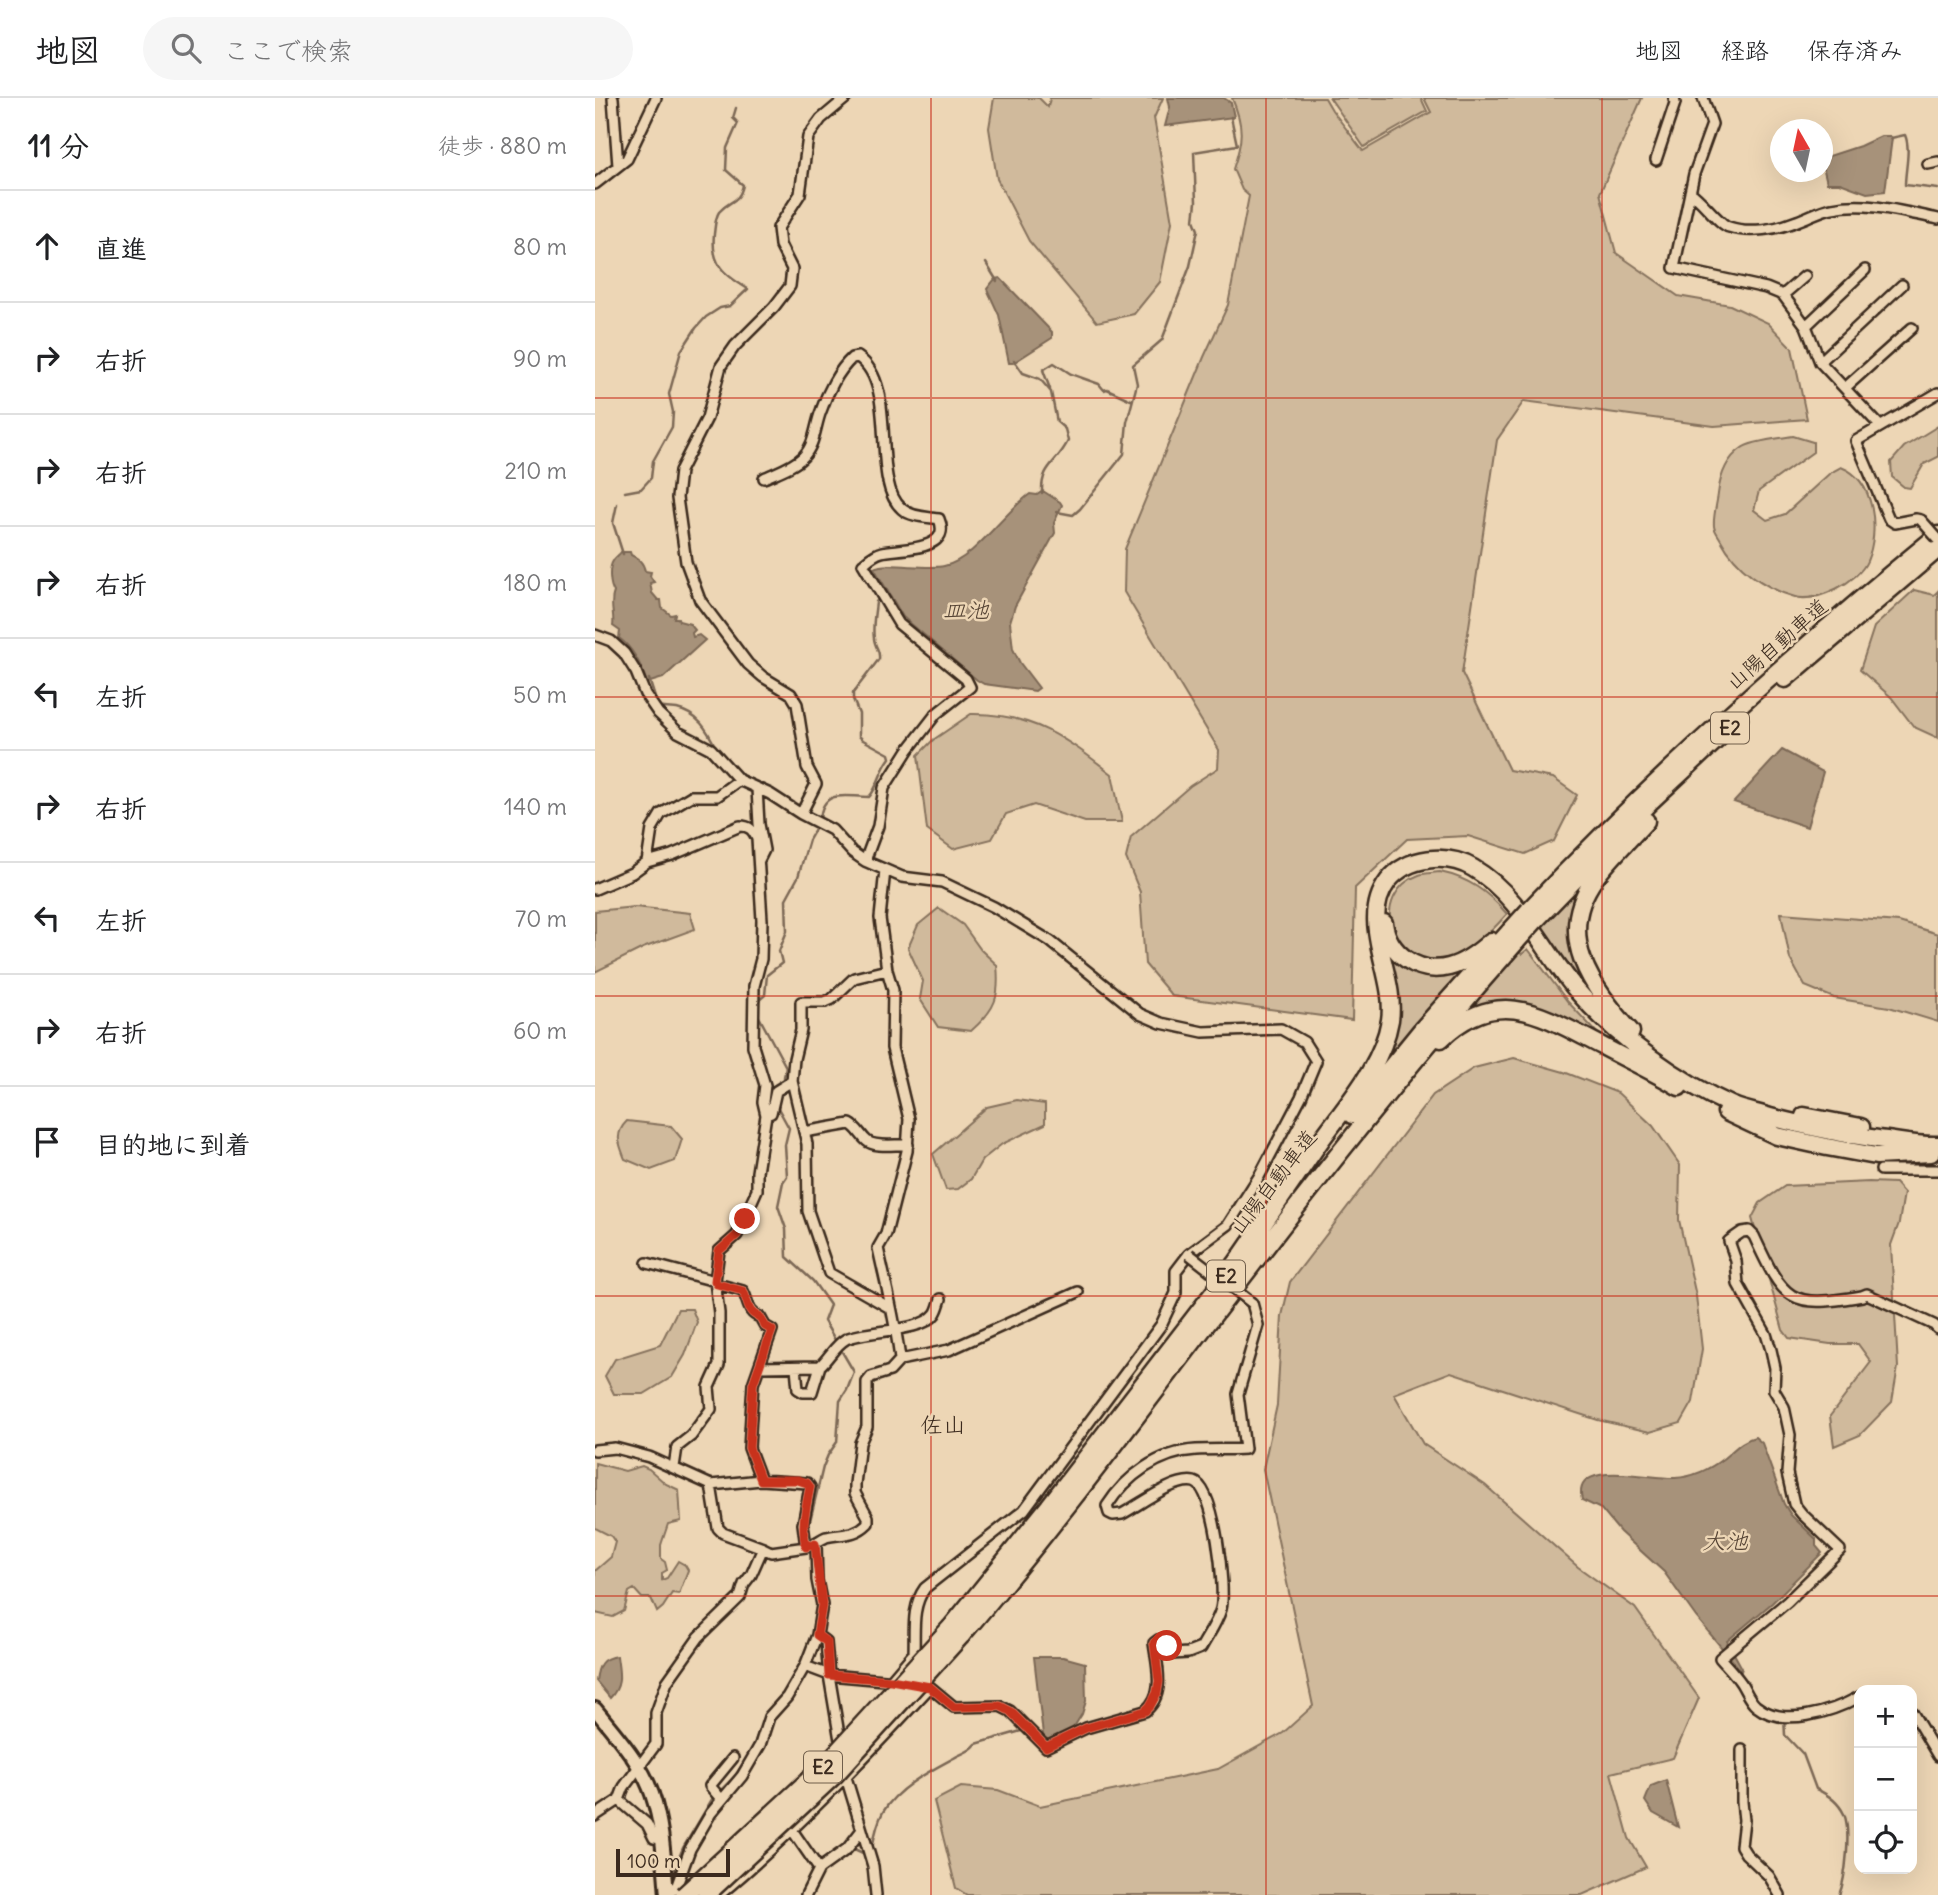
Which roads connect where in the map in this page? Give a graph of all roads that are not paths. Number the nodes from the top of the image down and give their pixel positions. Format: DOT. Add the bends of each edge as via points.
graph roads {
  1 [pos="613,98"];
  2 [pos="656,98"];
  3 [pos="846,98"];
  4 [pos="1674,98"];
  5 [pos="1703,98"];
  6 [pos="1656,160"];
  7 [pos="618,166"];
  8 [pos="595,184"];
  9 [pos="1690,192"];
  10 [pos="1938,219"];
  11 [pos="1865,270"];
  12 [pos="1805,276"];
  13 [pos="1902,285"];
  14 [pos="1783,295"];
  15 [pos="1806,326"];
  16 [pos="1912,328"];
  17 [pos="1820,362"];
  18 [pos="1845,388"];
  19 [pos="1938,393"];
  20 [pos="1880,426"];
  21 [pos="764,478"];
  22 [pos="1938,537"];
  23 [pos="1938,549"];
  24 [pos="595,635"];
  25 [pos="1743,716"];
  26 [pos="739,780"];
  27 [pos="757,789"];
  28 [pos="802,811"];
  29 [pos="865,860"];
  30 [pos="647,862"];
  31 [pos="758,862"];
  32 [pos="885,870"];
  33 [pos="595,890"];
  34 [pos="1532,915"];
  35 [pos="1511,932"];
  36 [pos="887,970"];
  37 [pos="1411,1066"];
  38 [pos="1660,1069"];
  39 [pos="792,1081"];
  40 [pos="766,1115"];
  41 [pos="804,1132"];
  42 [pos="908,1145"];
  43 [pos="1935,1149"];
  44 [pos="1881,1170"];
  45 [pos="1938,1170"];
  46 [pos="1189,1255"];
  47 [pos="647,1263"];
  48 [pos="1235,1265"];
  49 [pos="716,1283"];
  50 [pos="1078,1292"];
  51 [pos="941,1299"];
  52 [pos="890,1308"];
  53 [pos="1938,1329"];
  54 [pos="897,1330"];
  55 [pos="900,1360"];
  56 [pos="820,1366"];
  57 [pos="760,1367"];
  58 [pos="796,1367"];
  59 [pos="595,1450"];
  60 [pos="674,1467"];
  61 [pos="761,1480"];
  62 [pos="711,1485"];
  63 [pos="811,1546"];
  64 [pos="763,1548"];
  65 [pos="956,1631"];
  66 [pos="817,1635"];
  67 [pos="805,1666"];
  68 [pos="829,1675"];
  69 [pos="891,1680"];
  70 [pos="930,1687"];
  71 [pos="1854,1700"];
  72 [pos="595,1709"];
  73 [pos="1917,1720"];
  74 [pos="1742,1751"];
  75 [pos="1938,1756"];
  76 [pos="733,1758"];
  77 [pos="639,1768"];
  78 [pos="846,1778"];
  79 [pos="619,1800"];
  80 [pos="722,1800"];
  81 [pos="595,1816"];
  82 [pos="792,1830"];
  83 [pos="861,1831"];
  84 [pos="662,1839"];
  85 [pos="818,1868"];
  86 [pos="668,1895"];
  87 [pos="684,1895"];
  88 [pos="706,1895"];
  89 [pos="719,1895"];
  90 [pos="806,1895"];
  91 [pos="876,1895"];
  92 [pos="1780,1895"];
  1 -- 7 [label="street"];
  2 -- 7 [label="street" via="633,149"];
  3 -- 28 [label="street" via="808,137 800,194 778,228 780,245 792,269 790,286 721,366 707,418 680,471 677,498 687,562 700,600 748,664 791,694 797,704 807,767 816,784"];
  4 -- 6 [label="street"];
  5 -- 9 [label="street" via="1712,124"];
  7 -- 8 [label="street"];
  9 -- 10 [label="street" via="1728,227 1777,227 1831,208 1873,206"];
  9 -- 14 [label="street" via="1674,268"];
  11 -- 15 [label="street"];
  12 -- 14 [label="street"];
  13 -- 17 [label="street"];
  14 -- 15 [label="street"];
  15 -- 17 [label="street"];
  16 -- 18 [label="street"];
  17 -- 18 [label="street"];
  18 -- 20 [label="street"];
  19 -- 20 [label="street"];
  20 -- 22 [label="street, bridge" via="1856,441 1886,512 1895,523 1921,520"];
  21 -- 29 [label="street" via="801,460 838,375 858,357 873,376 883,414 890,485 897,503 909,513 939,519 941,524 930,545 883,552 863,564 899,624 970,687 940,709 884,788 878,826"];
  22 -- 34 [label="highway, 山陽自動車道 / E2" via="1697,743 1598,838"];
  23 -- 25 [label="highway, 山陽自動車道 / E2"];
  24 -- 26 [label="street" via="624,653 658,713 678,732 711,749"];
  25 -- 34 [label="highway, 山陽自動車道 / E2"];
  25 -- 38 [label="highway" via="1595,879 1581,907 1577,941 1592,982"];
  26 -- 27 [label="street"];
  26 -- 30 [label="street" via="717,796 691,796 661,814 652,830"];
  27 -- 28 [label="street"];
  27 -- 31 [label="street" via="764,850"];
  28 -- 29 [label="street"];
  29 -- 32 [label="street"];
  30 -- 31 [label="street" via="740,826 753,830"];
  30 -- 33 [label="street"];
  31 -- 40 [label="street" via="761,959 754,986 753,1046 765,1085"];
  32 -- 36 [label="street" via="880,918"];
  32 -- 46 [label="street" via="942,882 994,907 1051,941 1140,1014 1161,1023 1203,1032 1281,1030 1304,1042 1316,1062 1260,1175 1228,1225"];
  34 -- 35 [label="highway, 山陽自動車道 / E2, bridge"];
  35 -- 37 [label="highway, 山陽自動車道 / E2"];
  35 -- 38 [label="highway" via="1449,967 1436,969 1412,963 1396,950 1385,932 1385,909 1394,887 1424,867 1457,869 1483,883 1510,910 1573,997 1599,1024"];
  35 -- 48 [label="highway, 山陽自動車道 / E2" via="1385,1073"];
  36 -- 39 [label="street" via="854,978 825,1002 800,1002 801,1030"];
  36 -- 42 [label="street" via="893,990 892,1048 909,1119"];
  37 -- 38 [label="highway" via="1460,1024 1480,1012 1505,1009 1557,1022"];
  37 -- 65 [label="highway, 山陽自動車道 / E2" via="1062,1513"];
  38 -- 43 [label="highway" via="1735,1112"];
  38 -- 48 [label="highway" via="1559,970 1509,898 1486,876 1446,859 1411,864 1389,880 1378,901 1377,933 1391,1001 1385,1040 1357,1091"];
  39 -- 40 [label="street" via="776,1091 771,1113"];
  39 -- 41 [label="street"];
  40 -- 49 [label="street" via="757,1191 737,1235 719,1251"];
  41 -- 42 [label="street" via="850,1124 875,1144"];
  41 -- 52 [label="street" via="808,1211 829,1273"];
  42 -- 52 [label="street" via="886,1234 878,1248"];
  44 -- 45 [label="street"];
  46 -- 69 [label="street" via="1176,1271 1176,1293 1161,1325 1024,1510 919,1596 914,1653"];
  46 -- 70 [label="street, bridge" via="1252,1303 1258,1325 1238,1394 1245,1449 1173,1454 1132,1476 1107,1506 1109,1513 1122,1514 1174,1484 1192,1482 1205,1492 1222,1589 1221,1608 1201,1648 1172,1654 1158,1640 1154,1643 1157,1693 1145,1711 1086,1728 1046,1747 1010,1711 1000,1706 954,1707"];
  47 -- 49 [label="street"];
  48 -- 65 [label="highway, 山陽自動車道 / E2"];
  49 -- 57 [label="street" via="743,1291 749,1310 772,1330"];
  49 -- 60 [label="street" via="719,1365 709,1387 711,1409 677,1447"];
  50 -- 55 [label="street" via="949,1350"];
  51 -- 54 [label="street" via="935,1315"];
  52 -- 54 [label="street"];
  53 -- 71 [label="street" via="1867,1294 1824,1303 1788,1294 1773,1277 1749,1231 1729,1241 1738,1284 1771,1350 1775,1390 1790,1435 1787,1473 1794,1504 1840,1550 1720,1658 1753,1704 1765,1713 1797,1716"];
  54 -- 55 [label="street"];
  54 -- 56 [label="street" via="846,1339"];
  55 -- 63 [label="street" via="890,1371 867,1382 867,1427 860,1443 855,1493 868,1523"];
  56 -- 58 [label="street"];
  56 -- 58 [label="street" via="813,1392 798,1389"];
  57 -- 58 [label="street"];
  57 -- 61 [label="street" via="753,1384 749,1448"];
  59 -- 60 [label="street" via="615,1448"];
  60 -- 62 [label="street"];
  61 -- 62 [label="street"];
  61 -- 63 [label="street" via="807,1483 803,1524"];
  62 -- 64 [label="street" via="718,1528"];
  63 -- 64 [label="street" via="771,1552"];
  63 -- 66 [label="street" via="822,1605"];
  64 -- 77 [label="street" via="740,1597 708,1628 667,1682 656,1713 656,1744"];
  65 -- 87 [label="highway, 山陽自動車道 / E2, bridge" via="826,1764"];
  65 -- 88 [label="highway, 山陽自動車道 / E2, bridge" via="836,1774"];
  66 -- 67 [label="street"];
  66 -- 68 [label="street" via="827,1642"];
  67 -- 68 [label="street"];
  67 -- 80 [label="street" via="769,1717 742,1776"];
  68 -- 69 [label="street"];
  68 -- 78 [label="street"];
  69 -- 70 [label="street"];
  70 -- 78 [label="street"];
  72 -- 77 [label="main road"];
  73 -- 75 [label="street"];
  74 -- 92 [label="street" via="1741,1846"];
  76 -- 80 [label="street" via="710,1786"];
  77 -- 79 [label="street"];
  77 -- 84 [label="main road" via="651,1792"];
  78 -- 82 [label="street"];
  78 -- 83 [label="street"];
  79 -- 81 [label="street"];
  79 -- 84 [label="street" via="647,1824 654,1838"];
  80 -- 86 [label="street" via="690,1849 677,1885"];
  82 -- 85 [label="street"];
  82 -- 89 [label="street"];
  83 -- 85 [label="street" via="848,1847"];
  83 -- 91 [label="street" via="873,1866"];
  84 -- 86 [label="main road"];
  85 -- 90 [label="street"];
}
